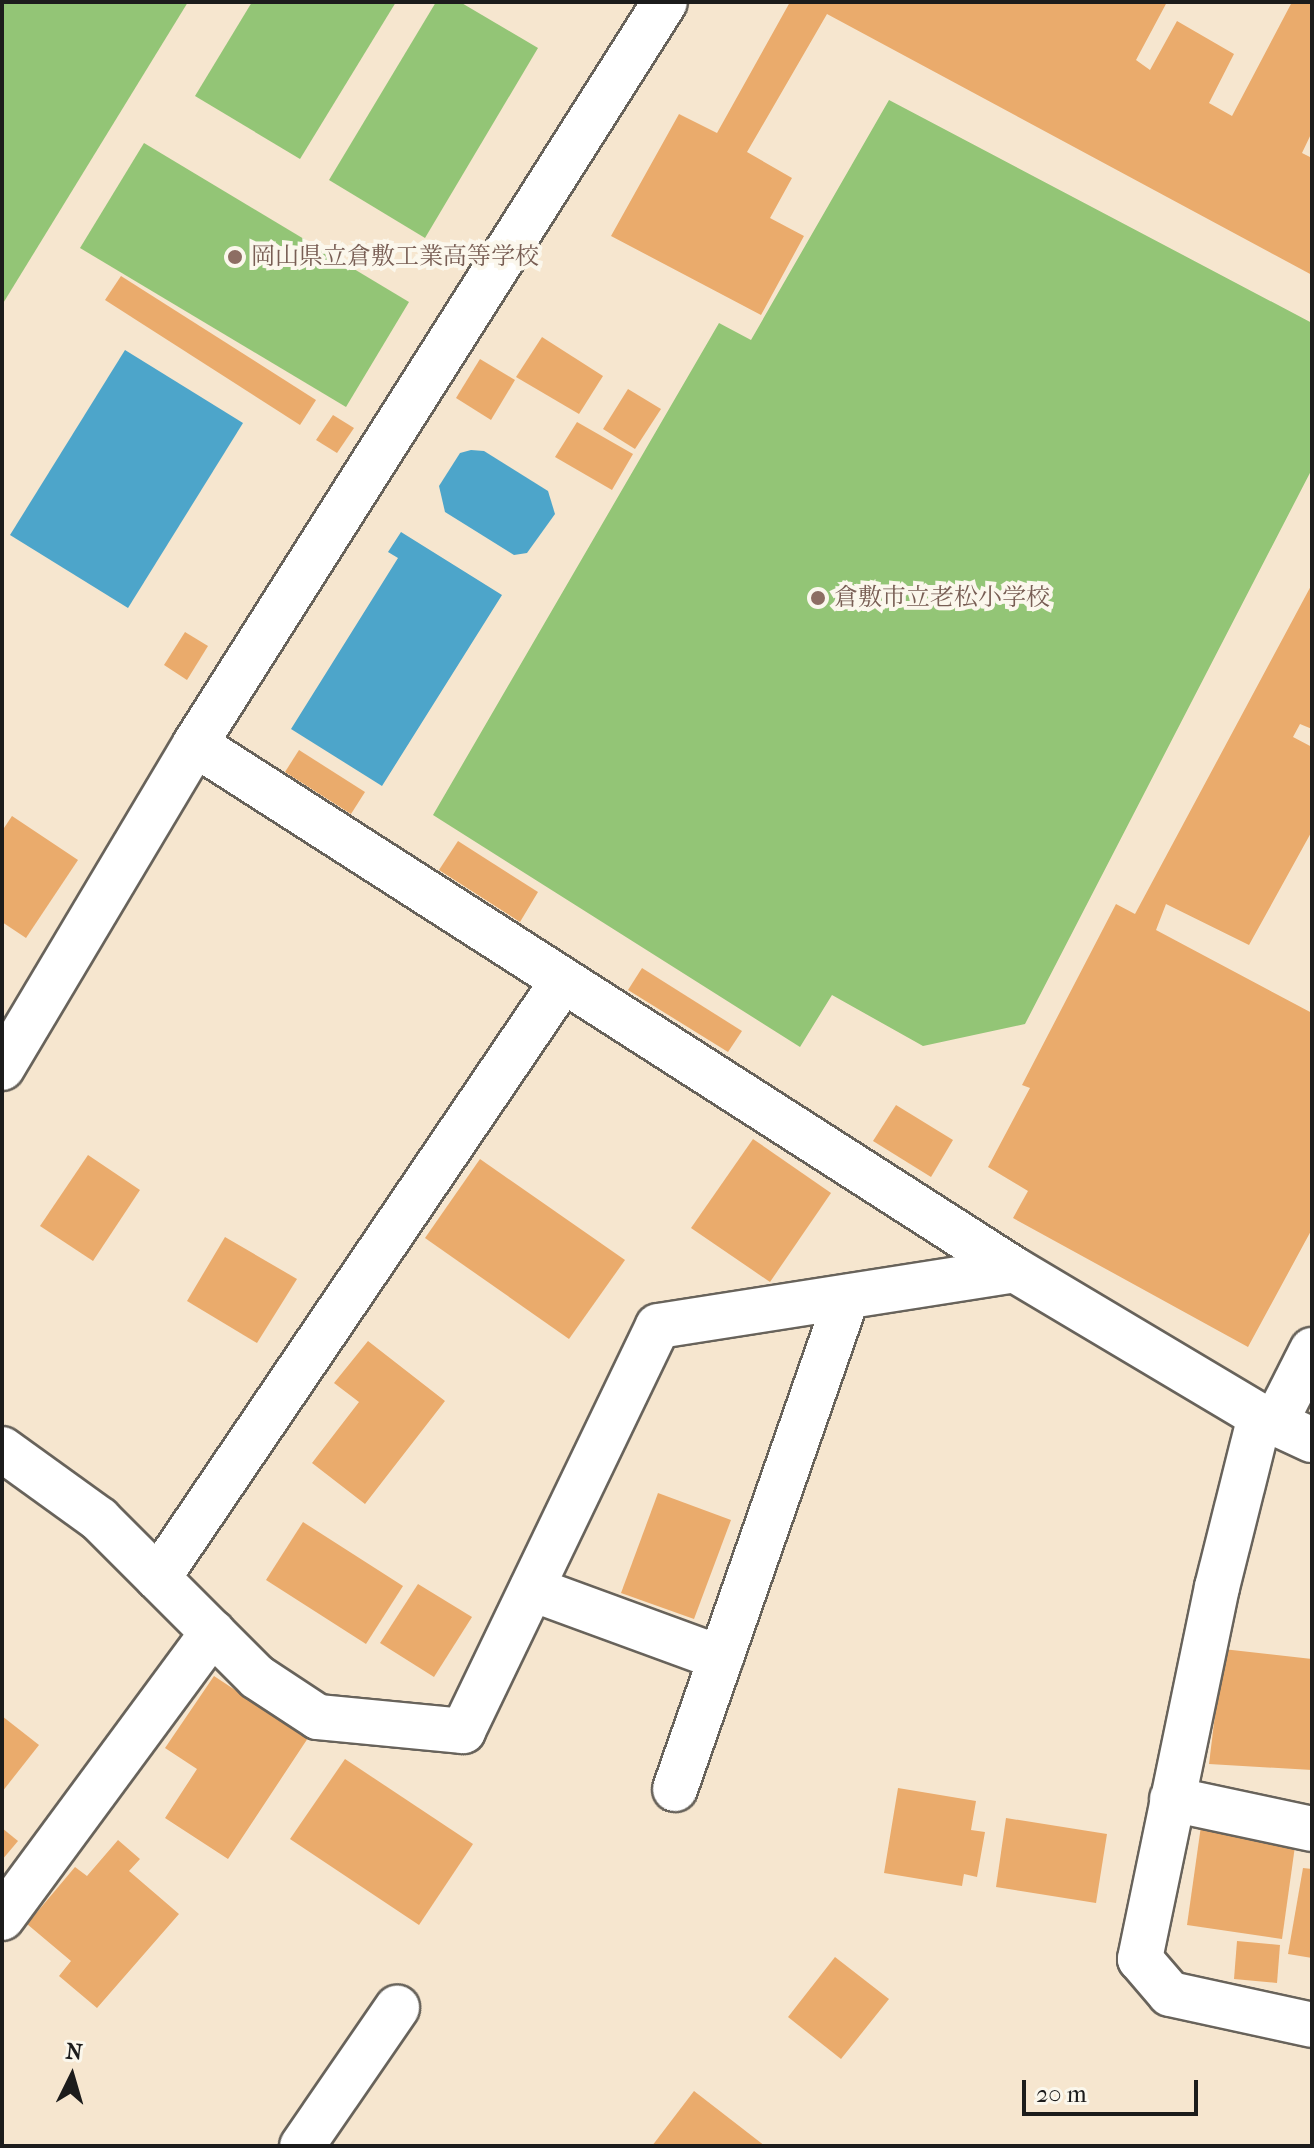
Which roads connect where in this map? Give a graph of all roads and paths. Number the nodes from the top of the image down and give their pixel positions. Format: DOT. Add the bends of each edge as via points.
graph roads {
  1 [pos="665,2"];
  2 [pos="195,744"];
  3 [pos="562,982"];
  4 [pos="2,1068"];
  5 [pos="1015,1270"];
  6 [pos="847,1297"];
  7 [pos="1312,1350"];
  8 [pos="1282,1426"];
  9 [pos="2,1449"];
  10 [pos="158,1578"];
  11 [pos="532,1589"];
  12 [pos="213,1632"];
  13 [pos="721,1658"];
  14 [pos="675,1789"];
  15 [pos="1172,1799"];
  16 [pos="1312,1829"];
  17 [pos="2,1918"];
  18 [pos="397,2008"];
  19 [pos="1312,2025"];
  20 [pos="302,2146"];
  1 -- 2 [label="street"];
  2 -- 3 [label="street"];
  2 -- 4 [label="street"];
  3 -- 5 [label="street"];
  3 -- 10 [label="street"];
  5 -- 6 [label="street"];
  5 -- 8 [label="street"];
  6 -- 11 [label="street" via="658,1326"];
  6 -- 13 [label="street"];
  7 -- 8 [label="street"];
  8 -- 15 [label="street" via="1217,1587"];
  9 -- 10 [label="street" via="99,1519"];
  10 -- 12 [label="street"];
  11 -- 12 [label="street" via="463,1731 318,1717 257,1677"];
  11 -- 13 [label="street"];
  12 -- 17 [label="street"];
  13 -- 14 [label="street"];
  15 -- 16 [label="street"];
  15 -- 19 [label="street" via="1140,1959 1170,1994"];
  18 -- 20 [label="street"];
}
